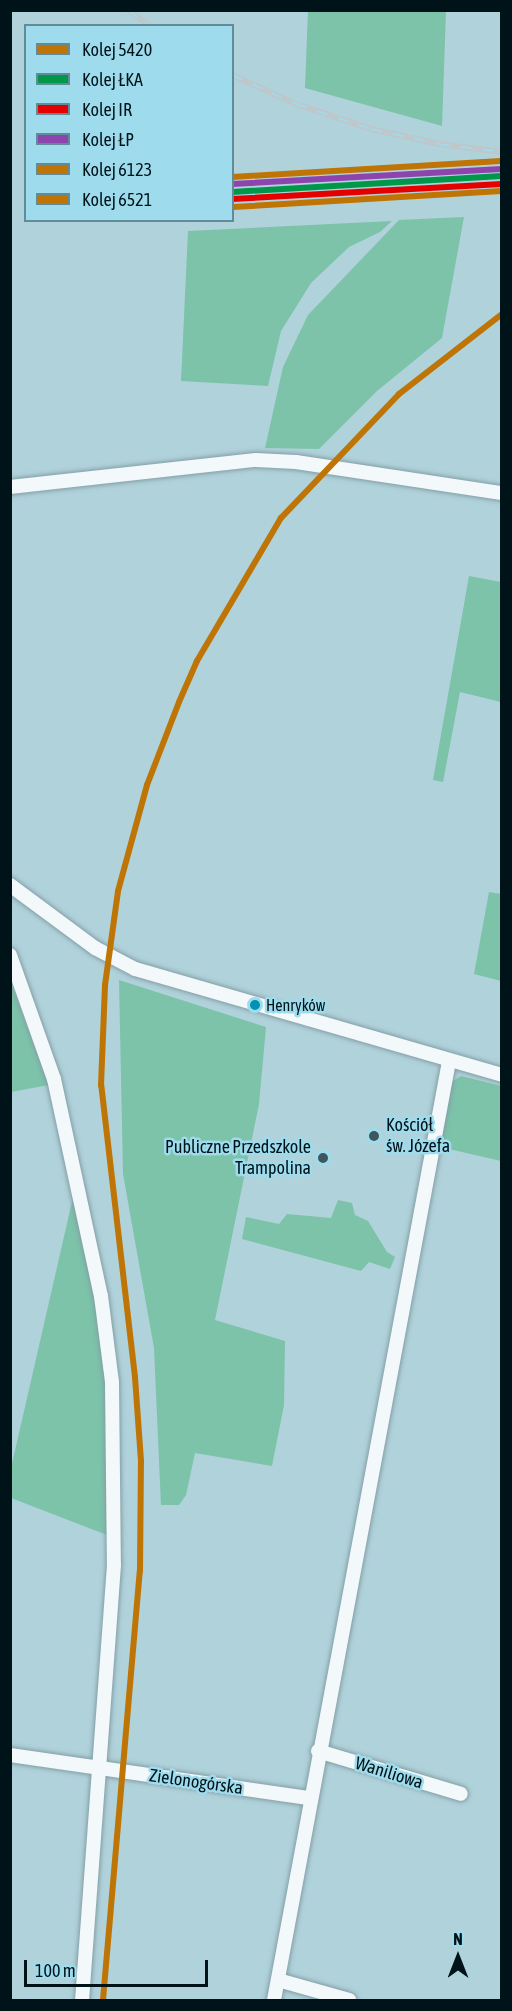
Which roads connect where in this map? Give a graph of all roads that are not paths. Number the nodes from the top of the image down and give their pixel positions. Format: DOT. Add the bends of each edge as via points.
graph roads {
  1 [pos="10,487"];
  2 [pos="501,493"];
  3 [pos="10,885"];
  4 [pos="10,955"];
  5 [pos="449,1061"];
  6 [pos="501,1075"];
  7 [pos="318,1751"];
  8 [pos="10,1755"];
  9 [pos="99,1768"];
  10 [pos="460,1794"];
  11 [pos="310,1798"];
  12 [pos="278,1980"];
  13 [pos="82,2001"];
  14 [pos="274,2001"];
  15 [pos="349,2001"];
  1 -- 2 [label="street" via="256,460 296,462"];
  3 -- 5 [label="street" via="95,948 135,969"];
  4 -- 9 [label="street" via="54,1079 101,1296 112,1382 114,1565"];
  5 -- 6 [label="street"];
  5 -- 7 [label="street"];
  7 -- 10 [label="street, Waniliowa"];
  7 -- 11 [label="street"];
  8 -- 9 [label="street, Zielonogórska"];
  9 -- 11 [label="street, Zielonogórska"];
  9 -- 13 [label="street"];
  11 -- 12 [label="street"];
  12 -- 14 [label="street"];
  12 -- 15 [label="street"];
}
